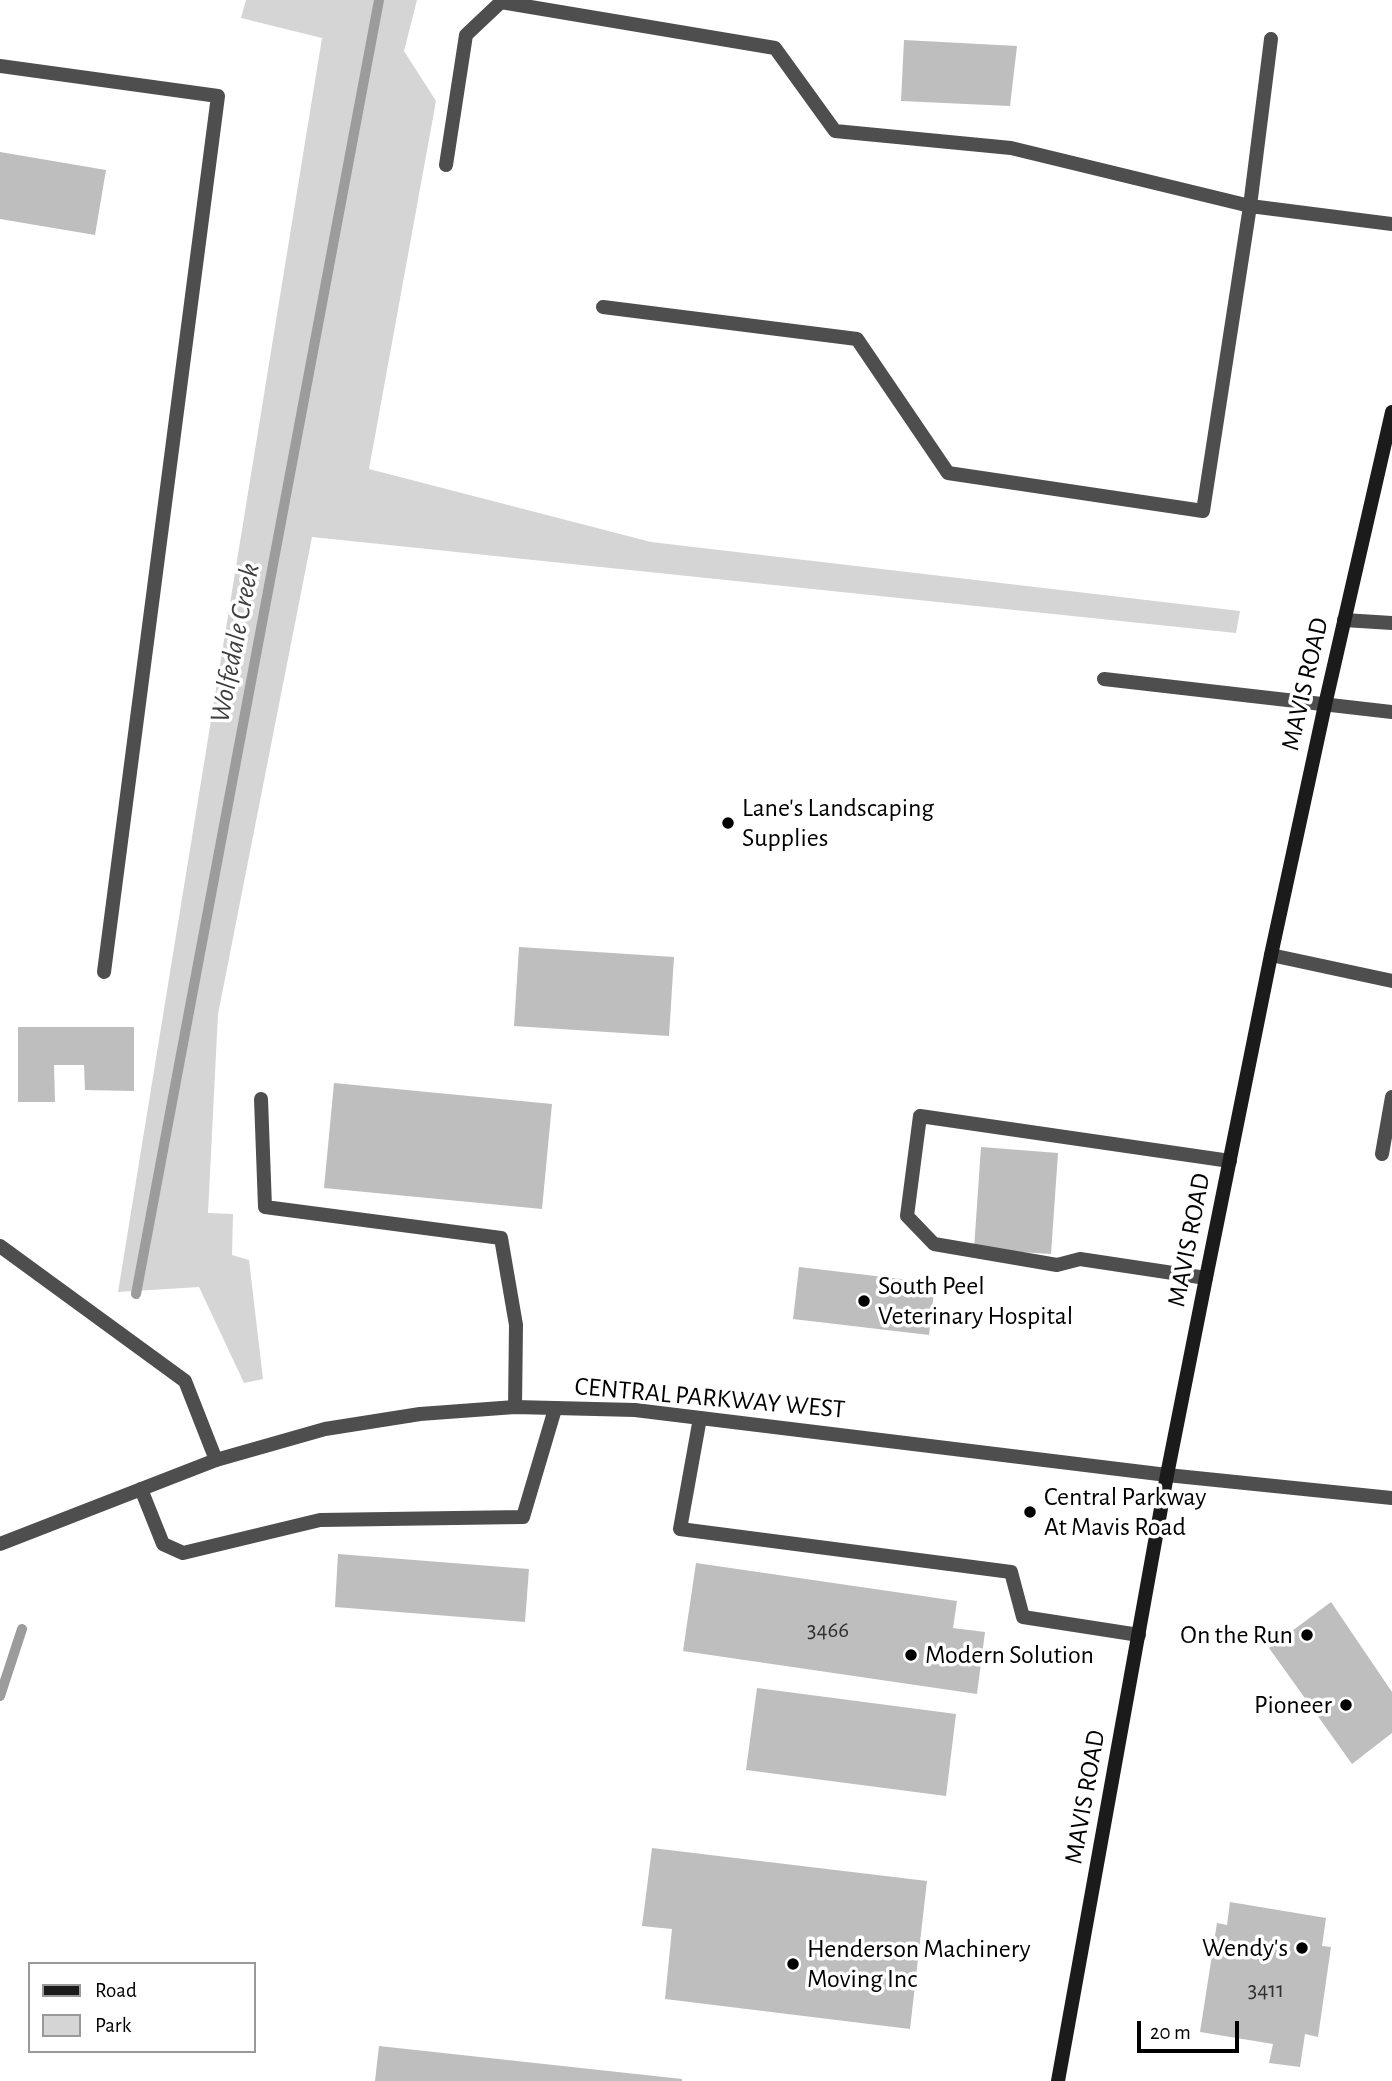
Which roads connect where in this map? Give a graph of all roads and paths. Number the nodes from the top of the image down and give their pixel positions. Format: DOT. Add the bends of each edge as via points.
graph roads {
  1 [pos="1271,39"];
  2 [pos="0,66"];
  3 [pos="446,166"];
  4 [pos="1250,206"];
  5 [pos="1392,224"];
  6 [pos="603,307"];
  7 [pos="1392,412"];
  8 [pos="1387,457"];
  9 [pos="1344,620"];
  10 [pos="1392,623"];
  11 [pos="1104,678"];
  12 [pos="1325,705"];
  13 [pos="1392,712"];
  14 [pos="1271,956"];
  15 [pos="104,972"];
  16 [pos="1392,981"];
  17 [pos="1392,1097"];
  18 [pos="261,1099"];
  19 [pos="1382,1154"];
  20 [pos="1230,1161"];
  21 [pos="0,1246"];
  22 [pos="1206,1278"];
  23 [pos="515,1407"];
  24 [pos="555,1409"];
  25 [pos="701,1418"];
  26 [pos="216,1460"];
  27 [pos="1167,1475"];
  28 [pos="141,1489"];
  29 [pos="1392,1497"];
  30 [pos="0,1544"];
  31 [pos="1139,1635"];
  32 [pos="1058,2081"];
  1 -- 4 [label="street"];
  2 -- 15 [label="street" via="218,96"];
  3 -- 4 [label="street" via="466,35 501,2 775,48 835,131 1011,148"];
  4 -- 5 [label="street"];
  4 -- 6 [label="street" via="1203,511 948,473 857,339"];
  7 -- 8 [label="main road, MAVIS ROAD"];
  8 -- 9 [label="main road, MAVIS ROAD"];
  9 -- 10 [label="street"];
  9 -- 12 [label="main road, MAVIS ROAD"];
  11 -- 12 [label="street"];
  12 -- 13 [label="street"];
  12 -- 14 [label="main road, MAVIS ROAD"];
  14 -- 16 [label="street"];
  14 -- 20 [label="main road, MAVIS ROAD"];
  17 -- 19 [label="street"];
  18 -- 23 [label="street" via="265,1207 500,1238 516,1325"];
  20 -- 22 [label="main road, MAVIS ROAD"];
  20 -- 22 [label="street" via="920,1116 907,1216 934,1244 1057,1265 1080,1259"];
  21 -- 26 [label="street" via="185,1381"];
  22 -- 27 [label="main road, MAVIS ROAD"];
  23 -- 24 [label="street, CENTRAL PARKWAY WEST"];
  23 -- 26 [label="street, CENTRAL PARKWAY WEST" via="420,1414 325,1429"];
  24 -- 25 [label="street, CENTRAL PARKWAY WEST" via="635,1410"];
  24 -- 28 [label="street" via="523,1517 320,1520 183,1553 163,1544"];
  25 -- 27 [label="street, CENTRAL PARKWAY WEST"];
  25 -- 31 [label="street" via="680,1529 1011,1572 1023,1617"];
  26 -- 28 [label="street, CENTRAL PARKWAY WEST"];
  27 -- 29 [label="street, CENTRAL PARKWAY WEST"];
  27 -- 31 [label="main road, MAVIS ROAD"];
  28 -- 30 [label="street, CENTRAL PARKWAY WEST"];
  31 -- 32 [label="main road, MAVIS ROAD"];
}
